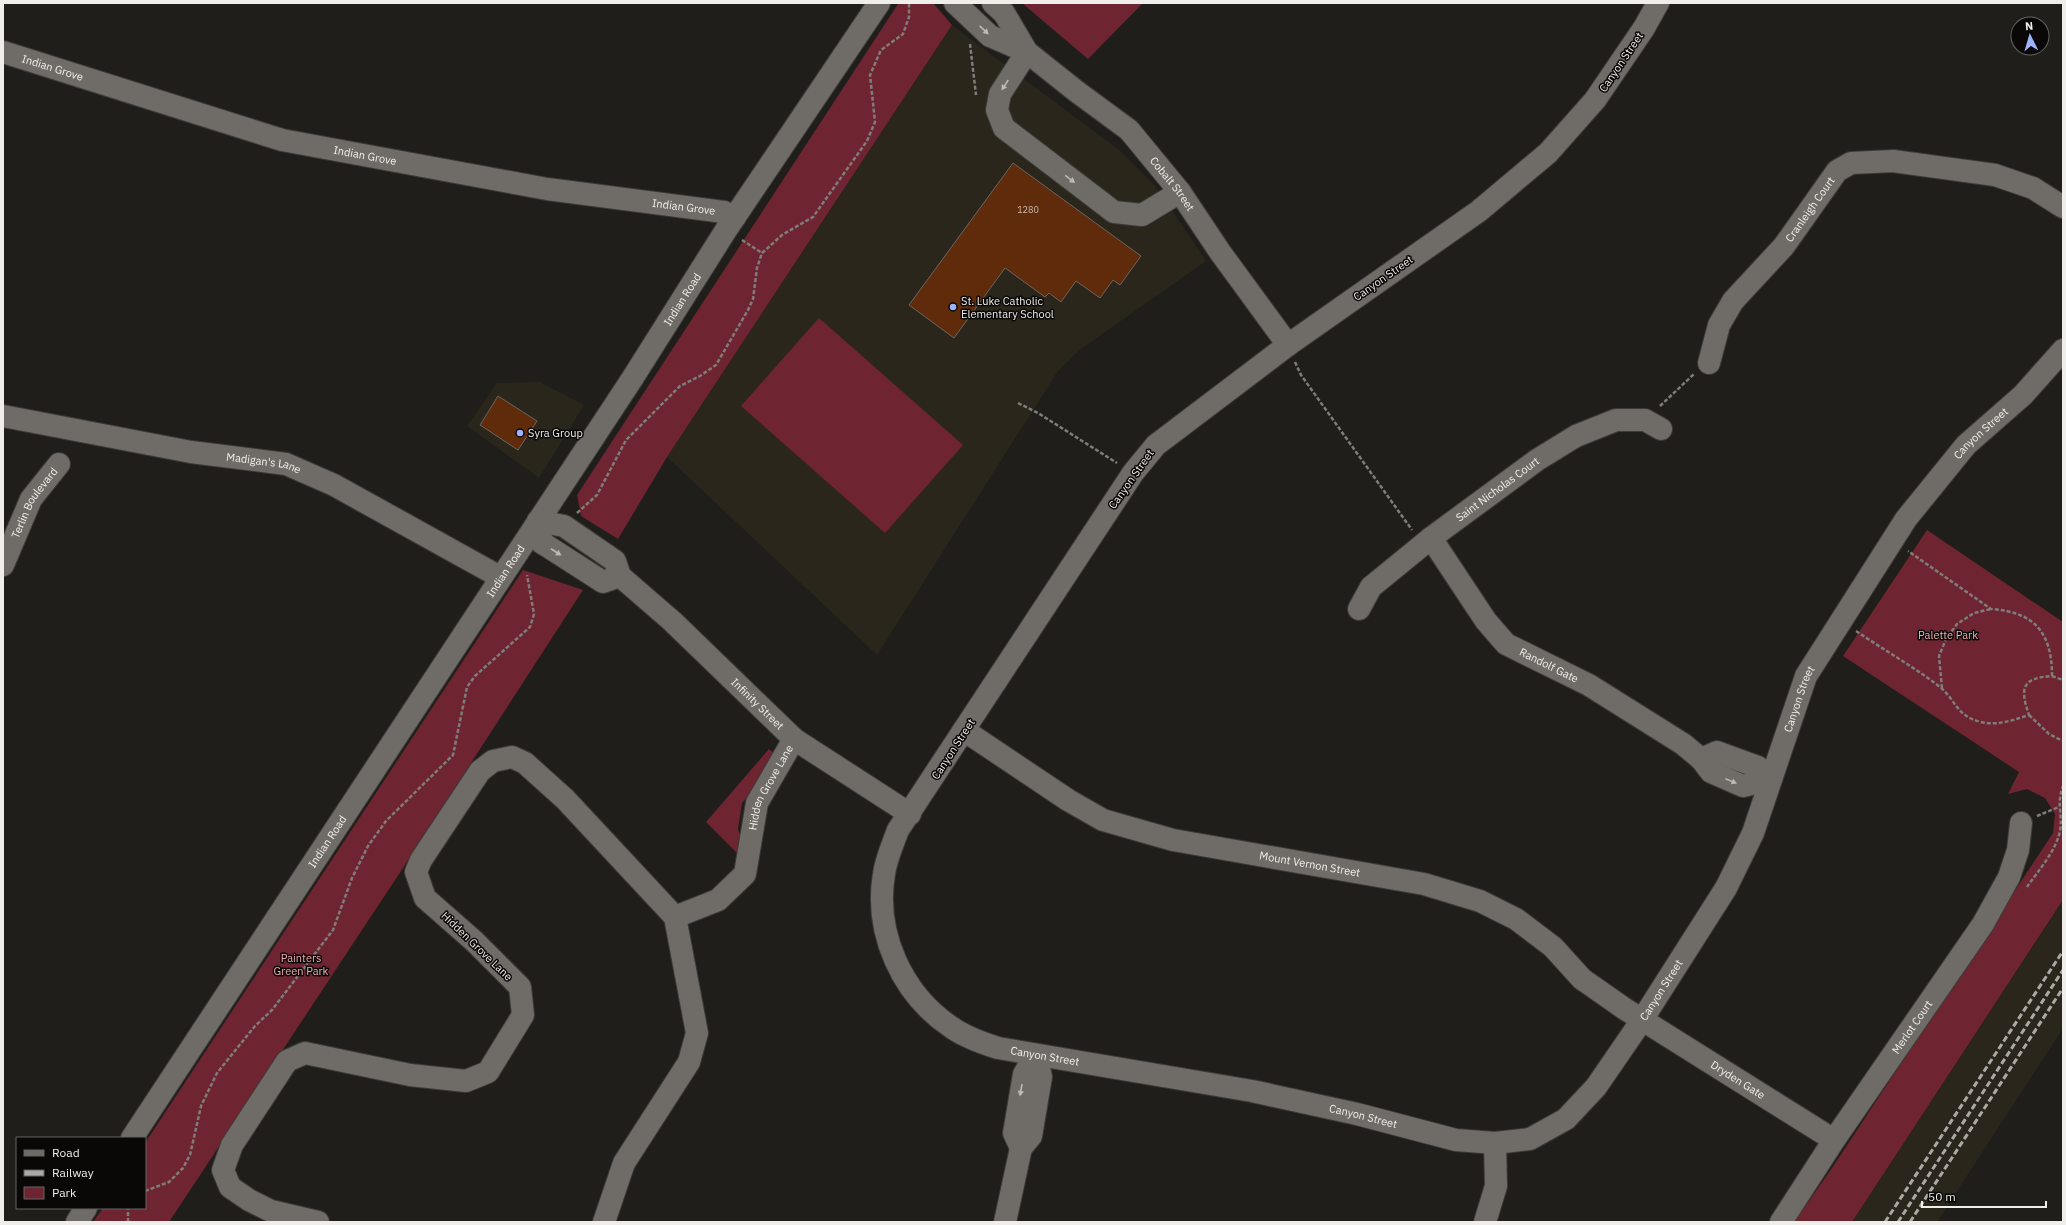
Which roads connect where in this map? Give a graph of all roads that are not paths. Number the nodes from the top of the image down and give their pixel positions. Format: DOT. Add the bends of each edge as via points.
graph roads {
  1 [pos="879,3"];
  2 [pos="955,3"];
  3 [pos="993,3"];
  4 [pos="1658,3"];
  5 [pos="3,52"];
  6 [pos="1027,52"];
  7 [pos="1180,192"];
  8 [pos="2063,207"];
  9 [pos="731,223"];
  10 [pos="1288,345"];
  11 [pos="2063,350"];
  12 [pos="1708,363"];
  13 [pos="3,416"];
  14 [pos="1653,425"];
  15 [pos="59,464"];
  16 [pos="538,521"];
  17 [pos="1431,538"];
  18 [pos="3,566"];
  19 [pos="620,576"];
  20 [pos="500,577"];
  21 [pos="1359,609"];
  22 [pos="965,730"];
  23 [pos="794,739"];
  24 [pos="1771,779"];
  25 [pos="910,814"];
  26 [pos="2021,823"];
  27 [pos="675,917"];
  28 [pos="1642,1020"];
  29 [pos="1036,1055"];
  30 [pos="133,1137"];
  31 [pos="1834,1140"];
  32 [pos="1495,1143"];
  33 [pos="85,1209"];
  34 [pos="76,1222"];
  35 [pos="318,1222"];
  36 [pos="604,1222"];
  37 [pos="1005,1222"];
  38 [pos="1486,1222"];
  39 [pos="1781,1222"];
  1 -- 9 [label="street, Indian Road"];
  2 -- 6 [label="street, Cobalt Street, one-way" via="990,36"];
  3 -- 6 [label="street, Cobalt Street" via="1004,13"];
  4 -- 10 [label="street, Canyon Street" via="1595,100 1548,153 1479,211"];
  5 -- 9 [label="street, Indian Grove" via="282,140 547,189 724,212"];
  6 -- 7 [label="street, Cobalt Street" via="1129,130"];
  6 -- 7 [label="street, one-way" via="1000,94 997,110 1004,128 1114,212 1142,215"];
  7 -- 10 [label="street, Cobalt Street"];
  8 -- 12 [label="street, Cranleigh Court" via="2033,188 1995,175 1893,161 1851,163 1837,171 1784,246 1733,301 1719,325"];
  9 -- 16 [label="street, Indian Road"];
  10 -- 22 [label="street, Canyon Street" via="1156,445 1133,473"];
  11 -- 24 [label="street, Canyon Street" via="2023,395 1966,445 1906,519 1806,676"];
  13 -- 20 [label="street, Madigan's Lane" via="192,452 286,464 334,485"];
  14 -- 17 [label="street, Saint Nicholas Court" via="1616,420 1576,436 1536,460"];
  15 -- 18 [label="street, Terlin Boulevard" via="31,500"];
  16 -- 19 [label="street, Infinity Street" via="564,526 615,561"];
  16 -- 19 [label="street, one-way" via="542,543 604,582"];
  16 -- 20 [label="street, Indian Road"];
  17 -- 21 [label="street, Saint Nicholas Court" via="1371,587"];
  17 -- 24 [label="street, Randolf Gate" via="1486,621 1506,644 1589,685 1683,744 1701,759 1717,752 1758,767"];
  19 -- 23 [label="street, Infinity Street" via="672,621"];
  20 -- 30 [label="street, Indian Road"];
  22 -- 25 [label="street, Canyon Street"];
  22 -- 28 [label="street, Mount Vernon Street" via="1068,800 1103,820 1173,840 1424,884 1480,902 1516,919 1553,947 1582,979"];
  23 -- 25 [label="street, Infinity Street"];
  23 -- 27 [label="street, Hidden Grove Lane" via="757,803 745,874 718,900"];
  24 -- 28 [label="street, Canyon Street" via="1754,833 1726,888"];
  25 -- 29 [label="street, Canyon Street" via="898,830 890,851 882,895 884,922 892,953 903,977 918,999 952,1028 978,1042"];
  26 -- 31 [label="street, Merlot Court" via="2018,850 2009,877 1983,924"];
  27 -- 35 [label="street, Hidden Grove Lane" via="565,799 525,763 512,757 493,761 480,771 421,860 416,872 425,898 474,941 520,987 523,1015 488,1072 466,1081 410,1075 305,1053 287,1061 232,1146 223,1170 230,1187 249,1200 271,1211"];
  27 -- 36 [label="street" via="697,1033 689,1062 624,1163"];
  28 -- 31 [label="street, Dryden Gate"];
  28 -- 32 [label="street, Canyon Street" via="1596,1087 1566,1119 1530,1139"];
  29 -- 32 [label="street, Canyon Street" via="1252,1091 1357,1114 1456,1140"];
  29 -- 37 [label="street" via="1041,1081 1031,1136 1021,1148"];
  31 -- 39 [label="street, Merlot Court"];
  32 -- 38 [label="street" via="1496,1186"];
  33 -- 34 [label="street"];
}
